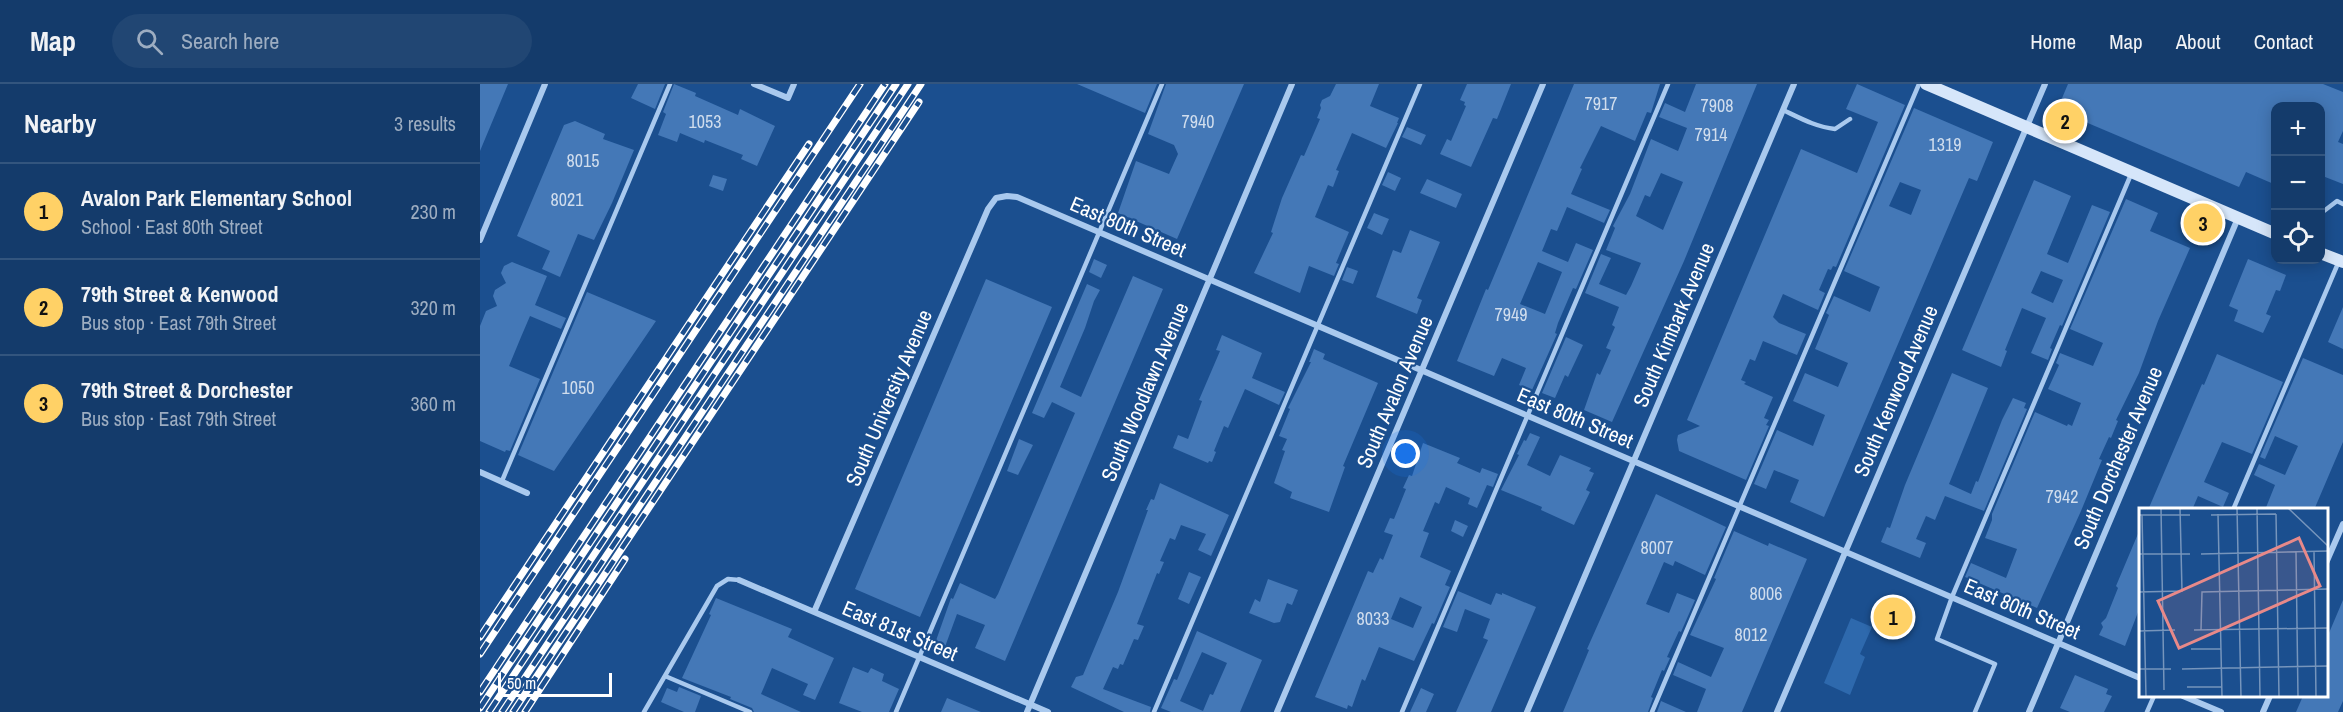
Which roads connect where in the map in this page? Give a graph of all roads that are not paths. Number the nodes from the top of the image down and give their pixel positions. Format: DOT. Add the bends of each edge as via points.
graph roads {
  1 [pos="545,84"];
  2 [pos="670,84"];
  3 [pos="754,84"];
  4 [pos="794,84"];
  5 [pos="1162,84"];
  6 [pos="1292,84"];
  7 [pos="1420,84"];
  8 [pos="1543,84"];
  9 [pos="1668,84"];
  10 [pos="1794,84"];
  11 [pos="1919,84"];
  12 [pos="1926,84"];
  13 [pos="2045,84"];
  14 [pos="1783,110"];
  15 [pos="1850,119"];
  16 [pos="2026,127"];
  17 [pos="2132,172"];
  18 [pos="996,198"];
  19 [pos="2343,204"];
  20 [pos="2325,210"];
  21 [pos="2238,218"];
  22 [pos="1099,232"];
  23 [pos="2271,232"];
  24 [pos="480,240"];
  25 [pos="2325,255"];
  26 [pos="2341,261"];
  27 [pos="1210,280"];
  28 [pos="1318,326"];
  29 [pos="1422,371"];
  30 [pos="1528,416"];
  31 [pos="1634,461"];
  32 [pos="480,472"];
  33 [pos="501,482"];
  34 [pos="526,493"];
  35 [pos="1740,506"];
  36 [pos="2234,508"];
  37 [pos="2343,524"];
  38 [pos="1845,551"];
  39 [pos="2328,558"];
  40 [pos="740,580"];
  41 [pos="1952,597"];
  42 [pos="814,612"];
  43 [pos="2058,642"];
  44 [pos="920,657"];
  45 [pos="665,676"];
  46 [pos="2139,678"];
  47 [pos="2154,697"];
  48 [pos="2184,697"];
  49 [pos="2270,697"];
  50 [pos="1030,704"];
  51 [pos="644,712"];
  52 [pos="750,712"];
  53 [pos="896,712"];
  54 [pos="1027,712"];
  55 [pos="1048,712"];
  56 [pos="1154,712"];
  57 [pos="1277,712"];
  58 [pos="1402,712"];
  59 [pos="1527,712"];
  60 [pos="1652,712"];
  61 [pos="1777,712"];
  62 [pos="1975,712"];
  63 [pos="2029,712"];
  64 [pos="2147,712"];
  65 [pos="2221,712"];
  66 [pos="2263,712"];
  1 -- 24 [label="street"];
  2 -- 33 [label="lane"];
  3 -- 4 [label="street" via="788,98"];
  5 -- 22 [label="lane"];
  6 -- 27 [label="street, South Woodlawn Avenue"];
  7 -- 28 [label="lane"];
  8 -- 29 [label="street, South Avalon Avenue"];
  9 -- 30 [label="lane"];
  10 -- 14 [label="street, South Kimbark Avenue"];
  11 -- 35 [label="lane"];
  12 -- 16 [label="main road"];
  13 -- 16 [label="street, South Kenwood Avenue"];
  14 -- 15 [label="lane" via="1825,128 1835,129"];
  14 -- 31 [label="street, South Kimbark Avenue"];
  16 -- 17 [label="main road"];
  16 -- 38 [label="street, South Kenwood Avenue"];
  17 -- 21 [label="main road"];
  17 -- 41 [label="lane"];
  18 -- 22 [label="street, East 80th Street" via="1017,197"];
  18 -- 42 [label="street, South University Avenue"];
  19 -- 20 [label="lane" via="2337,201"];
  21 -- 23 [label="main road"];
  21 -- 43 [label="street, South Dorchester Avenue"];
  22 -- 27 [label="street, East 80th Street"];
  22 -- 44 [label="lane"];
  25 -- 26 [label="main road"];
  26 -- 36 [label="lane"];
  27 -- 28 [label="street, East 80th Street"];
  27 -- 50 [label="street, South Woodlawn Avenue"];
  28 -- 29 [label="street, East 80th Street"];
  28 -- 56 [label="lane"];
  29 -- 30 [label="street, East 80th Street"];
  29 -- 57 [label="street, South Avalon Avenue"];
  30 -- 31 [label="street, East 80th Street"];
  30 -- 58 [label="lane"];
  31 -- 35 [label="street, East 80th Street"];
  31 -- 59 [label="street, South Kimbark Avenue"];
  32 -- 33 [label="street"];
  33 -- 34 [label="street"];
  35 -- 38 [label="street, East 80th Street"];
  35 -- 60 [label="lane"];
  37 -- 39 [label="street"];
  38 -- 41 [label="street, East 80th Street"];
  38 -- 61 [label="street, South Kenwood Avenue"];
  40 -- 42 [label="street, East 81st Street"];
  40 -- 45 [label="lane" via="728,579 717,586"];
  41 -- 43 [label="street, East 80th Street"];
  41 -- 62 [label="lane" via="1937,639 1995,664"];
  42 -- 44 [label="street, East 81st Street"];
  43 -- 46 [label="street, East 80th Street"];
  43 -- 63 [label="street, South Dorchester Avenue"];
  44 -- 50 [label="street, East 81st Street"];
  44 -- 53 [label="lane"];
  45 -- 51 [label="lane"];
  45 -- 52 [label="lane"];
  47 -- 64 [label="lane"];
  48 -- 65 [label="street"];
  49 -- 66 [label="street"];
  50 -- 54 [label="street, South Woodlawn Avenue"];
  50 -- 55 [label="street, East 81st Street"];
}
